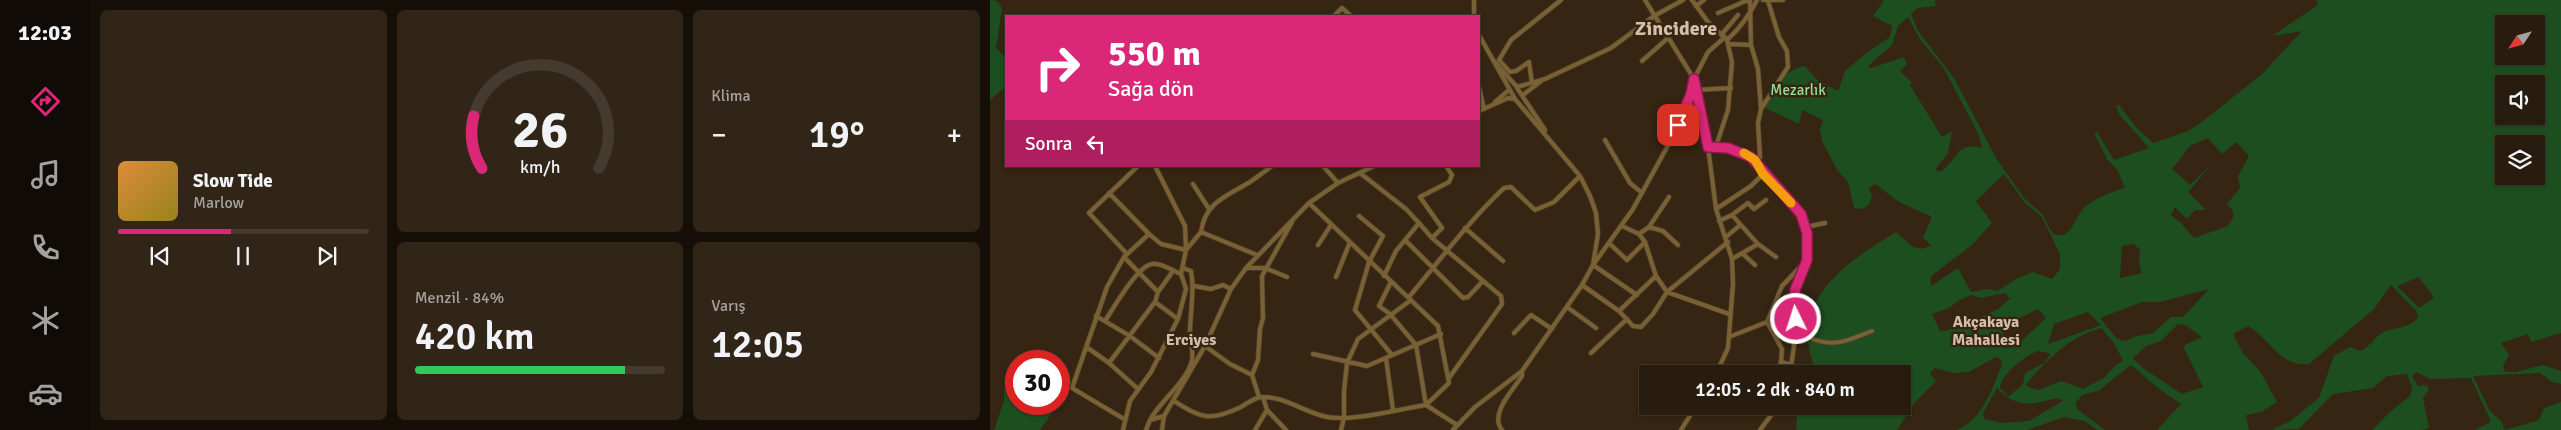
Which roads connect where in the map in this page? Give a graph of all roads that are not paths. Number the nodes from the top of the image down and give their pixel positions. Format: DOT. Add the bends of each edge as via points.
graph roads {
  1 [pos="1474,0"];
  2 [pos="1561,0"];
  3 [pos="1645,0"];
  4 [pos="1683,0"];
  5 [pos="1692,0"];
  6 [pos="1704,0"];
  7 [pos="1749,0"];
  8 [pos="1757,0"];
  9 [pos="1762,0"];
  10 [pos="1783,0"];
  11 [pos="1768,1"];
  12 [pos="1696,6"];
  13 [pos="1752,12"];
  14 [pos="1718,13"];
  15 [pos="1738,14"];
  16 [pos="1335,15"];
  17 [pos="1350,15"];
  18 [pos="1474,15"];
  19 [pos="1654,16"];
  20 [pos="1480,38"];
  21 [pos="1668,38"];
  22 [pos="1726,39"];
  23 [pos="1751,45"];
  24 [pos="1484,48"];
  25 [pos="1642,61"];
  26 [pos="1545,78"];
  27 [pos="1694,79"];
  28 [pos="1532,83"];
  29 [pos="1517,88"];
  30 [pos="1731,88"];
  31 [pos="1695,90"];
  32 [pos="1480,91"];
  33 [pos="1510,91"];
  34 [pos="1522,95"];
  35 [pos="1515,98"];
  36 [pos="1492,104"];
  37 [pos="1484,108"];
  38 [pos="1761,109"];
  39 [pos="1480,110"];
  40 [pos="1605,140"];
  41 [pos="1553,142"];
  42 [pos="1716,146"];
  43 [pos="1708,147"];
  44 [pos="1758,164"];
  45 [pos="1137,167"];
  46 [pos="1155,167"];
  47 [pos="1270,167"];
  48 [pos="1324,167"];
  49 [pos="1372,167"];
  50 [pos="1447,167"];
  51 [pos="1360,173"];
  52 [pos="1763,174"];
  53 [pos="1580,176"];
  54 [pos="1338,183"];
  55 [pos="1583,183"];
  56 [pos="1193,184"];
  57 [pos="1571,185"];
  58 [pos="1109,193"];
  59 [pos="1642,193"];
  60 [pos="1669,197"];
  61 [pos="1766,200"];
  62 [pos="1309,203"];
  63 [pos="1209,209"];
  64 [pos="1716,209"];
  65 [pos="1732,215"];
  66 [pos="1359,216"];
  67 [pos="1294,218"];
  68 [pos="1719,221"];
  69 [pos="1419,223"];
  70 [pos="1825,223"];
  71 [pos="1331,225"];
  72 [pos="1740,225"];
  73 [pos="1622,226"];
  74 [pos="1806,227"];
  75 [pos="1465,228"];
  76 [pos="1649,228"];
  77 [pos="1201,232"];
  78 [pos="1149,234"];
  79 [pos="1639,234"];
  80 [pos="1726,236"];
  81 [pos="1432,238"];
  82 [pos="1405,240"];
  83 [pos="1350,242"];
  84 [pos="1645,242"];
  85 [pos="1728,242"];
  86 [pos="1610,244"];
  87 [pos="1758,244"];
  88 [pos="1318,245"];
  89 [pos="1678,245"];
  90 [pos="1186,250"];
  91 [pos="1447,251"];
  92 [pos="1742,254"];
  93 [pos="1126,255"];
  94 [pos="1257,255"];
  95 [pos="1776,257"];
  96 [pos="1732,259"];
  97 [pos="1807,260"];
  98 [pos="1503,261"];
  99 [pos="1369,262"];
  100 [pos="1593,265"];
  101 [pos="1755,265"];
  102 [pos="1434,267"];
  103 [pos="1183,268"];
  104 [pos="1246,268"];
  105 [pos="1265,268"];
  106 [pos="1172,271"];
  107 [pos="1139,273"];
  108 [pos="1181,274"];
  109 [pos="1384,276"];
  110 [pos="1656,276"];
  111 [pos="1287,277"];
  112 [pos="1336,277"];
  113 [pos="1483,281"];
  114 [pos="1391,282"];
  115 [pos="1582,285"];
  116 [pos="1194,286"];
  117 [pos="1231,289"];
  118 [pos="1158,292"];
  119 [pos="1667,292"];
  120 [pos="1638,295"];
  121 [pos="1410,298"];
  122 [pos="1795,300"];
  123 [pos="1155,302"];
  124 [pos="1567,307"];
  125 [pos="1619,311"];
  126 [pos="1390,314"];
  127 [pos="1729,314"];
  128 [pos="1096,316"];
  129 [pos="1178,319"];
  130 [pos="1627,319"];
  131 [pos="1105,321"];
  132 [pos="1766,322"];
  133 [pos="1596,328"];
  134 [pos="1370,329"];
  135 [pos="1552,329"];
  136 [pos="1872,331"];
  137 [pos="1796,332"];
  138 [pos="1514,333"];
  139 [pos="1441,334"];
  140 [pos="1130,336"];
  141 [pos="1729,338"];
  142 [pos="1416,345"];
  143 [pos="1205,346"];
  144 [pos="1088,348"];
  145 [pos="1591,353"];
  146 [pos="1313,354"];
  147 [pos="1392,355"];
  148 [pos="1159,358"];
  149 [pos="1386,358"];
  150 [pos="1781,362"];
  151 [pos="1109,363"];
  152 [pos="1347,363"];
  153 [pos="1192,365"];
  154 [pos="1721,365"];
  155 [pos="1780,365"];
  156 [pos="1792,365"];
  157 [pos="1522,371"];
  158 [pos="1252,375"];
  159 [pos="1449,378"];
  160 [pos="1138,389"];
  161 [pos="1261,397"];
  162 [pos="1174,401"];
  163 [pos="1426,405"];
  164 [pos="1267,410"];
  165 [pos="1393,410"];
  166 [pos="1690,415"];
  167 [pos="1771,415"];
  168 [pos="1164,416"];
  169 [pos="1344,418"];
  170 [pos="1124,419"];
  171 [pos="1150,420"];
  172 [pos="1457,425"];
  173 [pos="1123,430"];
  174 [pos="1146,430"];
  175 [pos="1162,430"];
  176 [pos="1255,430"];
  177 [pos="1286,430"];
  178 [pos="1341,430"];
  179 [pos="1453,430"];
  180 [pos="1502,430"];
  181 [pos="1681,430"];
  182 [pos="1760,430"];
  1 -- 18 [label="street"];
  2 -- 28 [label="street" via="1511,40 1499,60 1510,72 1530,62"];
  3 -- 19 [label="street"];
  4 -- 19 [label="street"];
  5 -- 12 [label="street"];
  6 -- 12 [label="street"];
  7 -- 13 [label="street"];
  7 -- 14 [label="street"];
  8 -- 13 [label="street"];
  9 -- 11 [label="street"];
  10 -- 11 [label="street"];
  11 -- 38 [label="street" via="1779,37 1787,51 1788,67"];
  12 -- 22 [label="street"];
  13 -- 22 [label="street"];
  13 -- 23 [label="street"];
  15 -- 22 [label="street"];
  16 -- 17 [label="street" via="1342,8"];
  19 -- 21 [label="street"];
  19 -- 26 [label="street" via="1611,48"];
  20 -- 24 [label="street"];
  21 -- 25 [label="street"];
  21 -- 27 [label="street"];
  22 -- 23 [label="street"];
  22 -- 27 [label="street" via="1708,52"];
  22 -- 30 [label="street" via="1732,62"];
  23 -- 38 [label="street" via="1758,69"];
  24 -- 29 [label="street"];
  24 -- 33 [label="street"];
  26 -- 28 [label="street"];
  26 -- 34 [label="street"];
  27 -- 31 [label="street"];
  27 -- 59 [label="street" via="1671,140"];
  28 -- 29 [label="street"];
  29 -- 33 [label="street"];
  29 -- 34 [label="street"];
  30 -- 31 [label="street"];
  30 -- 42 [label="street" via="1728,110"];
  31 -- 43 [label="street"];
  32 -- 37 [label="street"];
  33 -- 35 [label="street"];
  33 -- 36 [label="street"];
  34 -- 35 [label="street"];
  34 -- 41 [label="street"];
  35 -- 36 [label="street"];
  35 -- 41 [label="street"];
  36 -- 37 [label="street"];
  37 -- 39 [label="street"];
  38 -- 44 [label="street"];
  40 -- 59 [label="street" via="1630,182"];
  41 -- 53 [label="street"];
  42 -- 43 [label="street"];
  42 -- 44 [label="street" via="1743,153"];
  43 -- 64 [label="street"];
  44 -- 52 [label="street"];
  45 -- 58 [label="street"];
  46 -- 90 [label="street" via="1184,222"];
  47 -- 63 [label="street" via="1217,200"];
  48 -- 54 [label="street"];
  49 -- 51 [label="street"];
  50 -- 81 [label="street" via="1452,175 1449,182 1420,197 1442,228"];
  51 -- 54 [label="street"];
  51 -- 69 [label="street"];
  52 -- 64 [label="street"];
  52 -- 74 [label="street" via="1800,212"];
  53 -- 55 [label="street"];
  53 -- 57 [label="street"];
  54 -- 62 [label="street"];
  55 -- 57 [label="street"];
  55 -- 100 [label="street" via="1596,213 1598,239"];
  56 -- 63 [label="street"];
  57 -- 75 [label="street" via="1554,202 1535,210 1506,187"];
  58 -- 78 [label="street"];
  58 -- 93 [label="street" via="1089,213"];
  59 -- 73 [label="street"];
  60 -- 76 [label="street"];
  61 -- 65 [label="street" via="1754,209 1748,203"];
  62 -- 67 [label="street"];
  62 -- 71 [label="street"];
  63 -- 77 [label="street"];
  64 -- 68 [label="street"];
  65 -- 68 [label="street"];
  65 -- 72 [label="street"];
  66 -- 99 [label="street" via="1383,236"];
  67 -- 94 [label="street"];
  67 -- 105 [label="street"];
  68 -- 80 [label="street"];
  69 -- 81 [label="street"];
  69 -- 82 [label="street"];
  70 -- 74 [label="street"];
  71 -- 83 [label="street"];
  71 -- 88 [label="street"];
  72 -- 80 [label="street"];
  72 -- 87 [label="street"];
  73 -- 79 [label="street"];
  73 -- 86 [label="street"];
  74 -- 97 [label="street"];
  75 -- 91 [label="street"];
  75 -- 98 [label="street"];
  76 -- 79 [label="street"];
  76 -- 89 [label="street" via="1663,231"];
  77 -- 90 [label="street"];
  77 -- 94 [label="street"];
  78 -- 90 [label="street" via="1160,244"];
  78 -- 93 [label="street"];
  79 -- 84 [label="street"];
  80 -- 85 [label="street"];
  81 -- 91 [label="street"];
  82 -- 102 [label="street"];
  82 -- 109 [label="street"];
  83 -- 99 [label="street"];
  83 -- 112 [label="street"];
  84 -- 86 [label="street" via="1627,260"];
  84 -- 110 [label="street"];
  85 -- 96 [label="street"];
  85 -- 119 [label="street"];
  86 -- 100 [label="street"];
  87 -- 92 [label="street"];
  87 -- 95 [label="street"];
  90 -- 103 [label="street"];
  91 -- 102 [label="street"];
  91 -- 113 [label="street"];
  92 -- 96 [label="street"];
  92 -- 101 [label="street"];
  93 -- 107 [label="street"];
  93 -- 128 [label="street" via="1107,287"];
  94 -- 104 [label="street"];
  96 -- 127 [label="street"];
  97 -- 122 [label="street" via="1795,290"];
  97 -- 132 [label="street" via="1782,286"];
  99 -- 109 [label="street"];
  99 -- 134 [label="street" via="1354,308"];
  100 -- 115 [label="street"];
  100 -- 120 [label="street"];
  102 -- 113 [label="street" via="1464,298"];
  102 -- 121 [label="street"];
  103 -- 108 [label="street"];
  103 -- 116 [label="street" via="1191,271"];
  104 -- 105 [label="street"];
  104 -- 117 [label="street"];
  105 -- 111 [label="street"];
  105 -- 158 [label="street" via="1258,360"];
  106 -- 107 [label="street" via="1153,264"];
  106 -- 108 [label="street"];
  106 -- 118 [label="street"];
  107 -- 118 [label="street"];
  107 -- 131 [label="street"];
  108 -- 129 [label="street" via="1186,289"];
  109 -- 114 [label="street"];
  110 -- 119 [label="street"];
  110 -- 120 [label="street"];
  113 -- 159 [label="street" via="1501,296 1502,304"];
  114 -- 121 [label="street"];
  114 -- 126 [label="street" via="1380,306"];
  115 -- 124 [label="street"];
  115 -- 125 [label="street"];
  116 -- 117 [label="street"];
  116 -- 153 [label="street" via="1190,334"];
  117 -- 143 [label="street"];
  118 -- 123 [label="street"];
  119 -- 127 [label="street"];
  119 -- 130 [label="street" via="1642,327 1633,326"];
  120 -- 125 [label="street"];
  121 -- 126 [label="street"];
  121 -- 139 [label="street" via="1438,326"];
  122 -- 132 [label="street"];
  122 -- 137 [label="street"];
  123 -- 129 [label="street"];
  123 -- 140 [label="street"];
  124 -- 133 [label="street"];
  124 -- 135 [label="street"];
  125 -- 130 [label="street"];
  126 -- 134 [label="street"];
  126 -- 142 [label="street"];
  127 -- 141 [label="street"];
  128 -- 131 [label="street"];
  128 -- 144 [label="street"];
  129 -- 148 [label="street"];
  130 -- 145 [label="street"];
  131 -- 140 [label="street"];
  132 -- 141 [label="street"];
  132 -- 150 [label="street" via="1782,349"];
  134 -- 147 [label="street"];
  134 -- 152 [label="street" via="1358,339"];
  135 -- 138 [label="street" via="1531,315"];
  135 -- 157 [label="street"];
  136 -- 137 [label="street" via="1839,344 1816,342"];
  137 -- 156 [label="street"];
  139 -- 142 [label="street"];
  139 -- 159 [label="street"];
  140 -- 148 [label="street"];
  140 -- 151 [label="street"];
  141 -- 154 [label="street"];
  142 -- 147 [label="street"];
  142 -- 163 [label="street"];
  143 -- 153 [label="street"];
  143 -- 158 [label="street"];
  144 -- 151 [label="street"];
  144 -- 170 [label="street" via="1072,388"];
  146 -- 152 [label="street"];
  147 -- 149 [label="street"];
  148 -- 160 [label="street"];
  149 -- 152 [label="street" via="1367,366"];
  149 -- 165 [label="street"];
  150 -- 155 [label="street"];
  150 -- 156 [label="street"];
  151 -- 160 [label="street"];
  152 -- 169 [label="street"];
  153 -- 162 [label="street"];
  153 -- 171 [label="street"];
  157 -- 172 [label="street"];
  157 -- 180 [label="street" via="1498,413"];
  158 -- 161 [label="street"];
  159 -- 163 [label="street" via="1450,383"];
  160 -- 170 [label="street" via="1130,400"];
  161 -- 162 [label="street" via="1229,413 1212,416 1198,416"];
  161 -- 164 [label="street"];
  161 -- 169 [label="street" via="1304,407 1326,417"];
  162 -- 168 [label="street"];
  163 -- 165 [label="street"];
  163 -- 172 [label="street"];
  164 -- 176 [label="street"];
  164 -- 177 [label="street"];
  165 -- 169 [label="street"];
  166 -- 181 [label="street"];
  167 -- 182 [label="street"];
  168 -- 171 [label="street"];
  168 -- 175 [label="street"];
  169 -- 178 [label="street"];
  170 -- 173 [label="street"];
  171 -- 174 [label="street"];
  172 -- 179 [label="street"];
}
